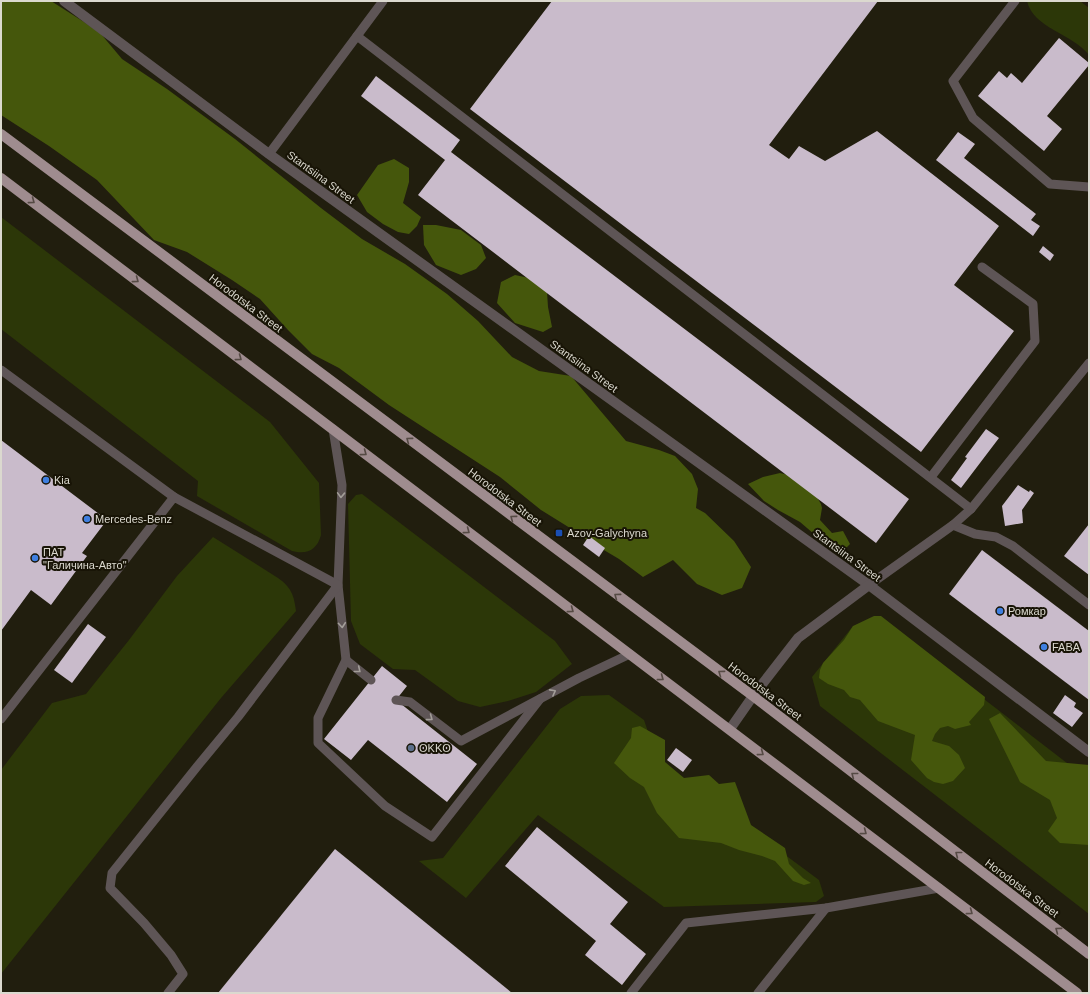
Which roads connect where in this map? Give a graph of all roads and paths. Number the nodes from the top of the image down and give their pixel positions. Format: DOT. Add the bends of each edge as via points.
graph roads {
  1 [pos="64,1"];
  2 [pos="383,1"];
  3 [pos="1015,1"];
  4 [pos="357,36"];
  5 [pos="1,134"];
  6 [pos="269,154"];
  7 [pos="1,178"];
  8 [pos="1089,187"];
  9 [pos="982,267"];
  10 [pos="1089,363"];
  11 [pos="1,370"];
  12 [pos="333,429"];
  13 [pos="931,477"];
  14 [pos="174,497"];
  15 [pos="971,508"];
  16 [pos="953,525"];
  17 [pos="338,585"];
  18 [pos="869,585"];
  19 [pos="1089,605"];
  20 [pos="630,654"];
  21 [pos="346,660"];
  22 [pos="371,680"];
  23 [pos="753,696"];
  24 [pos="540,699"];
  25 [pos="396,700"];
  26 [pos="1,719"];
  27 [pos="730,729"];
  28 [pos="1089,752"];
  29 [pos="939,888"];
  30 [pos="826,908"];
  31 [pos="1089,954"];
  32 [pos="168,993"];
  33 [pos="631,993"];
  34 [pos="758,993"];
  35 [pos="1077,993"];
  1 -- 6 [label="street, Stantsiina Street"];
  2 -- 4 [label="lane"];
  3 -- 8 [label="lane" via="953,81 973,118 1050,184"];
  4 -- 6 [label="lane"];
  4 -- 13 [label="lane"];
  23 -- 5 [label="main road, Horodotska Street, one-way"];
  6 -- 18 [label="street, Stantsiina Street"];
  7 -- 12 [label="main road, one-way"];
  9 -- 13 [label="lane" via="1033,304 1035,342"];
  10 -- 15 [label="lane"];
  11 -- 14 [label="lane"];
  12 -- 17 [label="lane, one-way" via="342,485"];
  12 -- 20 [label="main road, one-way"];
  13 -- 15 [label="lane"];
  14 -- 17 [label="lane"];
  14 -- 26 [label="lane"];
  15 -- 16 [label="lane"];
  16 -- 18 [label="lane"];
  16 -- 19 [label="lane" via="975,534 996,537 1013,546"];
  17 -- 21 [label="lane, one-way"];
  17 -- 32 [label="lane" via="238,717 112,873 110,888 144,923 171,955 183,974"];
  18 -- 23 [label="street" via="798,638"];
  18 -- 28 [label="street, Stantsiina Street"];
  24 -- 20 [label="lane, one-way"];
  20 -- 27 [label="main road, one-way"];
  21 -- 22 [label="lane, one-way"];
  21 -- 24 [label="lane" via="318,718 318,743 385,806 432,837"];
  23 -- 27 [label="street"];
  31 -- 23 [label="main road, Horodotska Street, one-way"];
  25 -- 24 [label="lane, one-way" via="410,702 461,742"];
  27 -- 29 [label="main road, one-way"];
  29 -- 30 [label="lane"];
  29 -- 35 [label="main road, one-way"];
  30 -- 33 [label="lane" via="686,923"];
  30 -- 34 [label="lane"];
}
